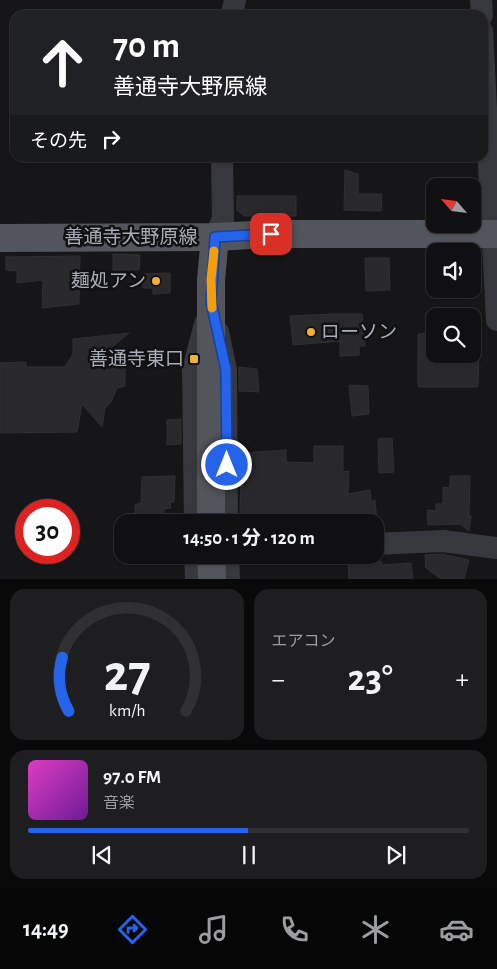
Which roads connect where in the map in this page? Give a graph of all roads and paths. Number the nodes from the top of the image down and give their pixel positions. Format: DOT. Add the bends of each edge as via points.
graph roads {
  1 [pos="488,118"];
  2 [pos="222,162"];
  3 [pos="496,234"];
  4 [pos="215,237"];
  5 [pos="0,238"];
  6 [pos="211,302"];
  7 [pos="497,320"];
  8 [pos="195,514"];
  9 [pos="211,514"];
  10 [pos="227,514"];
  11 [pos="384,544"];
  12 [pos="497,548"];
  13 [pos="195,564"];
  14 [pos="211,564"];
  15 [pos="228,564"];
  16 [pos="196,579"];
  17 [pos="212,579"];
  18 [pos="228,579"];
  1 -- 3 [label="street"];
  2 -- 4 [label="street" via="223,219"];
  3 -- 4 [label="main road"];
  3 -- 7 [label="street"];
  4 -- 5 [label="main road, 善通寺大野原線"];
  4 -- 6 [label="main road, 善通寺大野原線"];
  6 -- 8 [label="street" via="193,370"];
  6 -- 9 [label="main road, 善通寺大野原線"];
  6 -- 10 [label="street" via="226,370"];
  11 -- 12 [label="street" via="443,541"];
  13 -- 16 [label="street"];
  14 -- 17 [label="main road"];
  15 -- 18 [label="street"];
}
